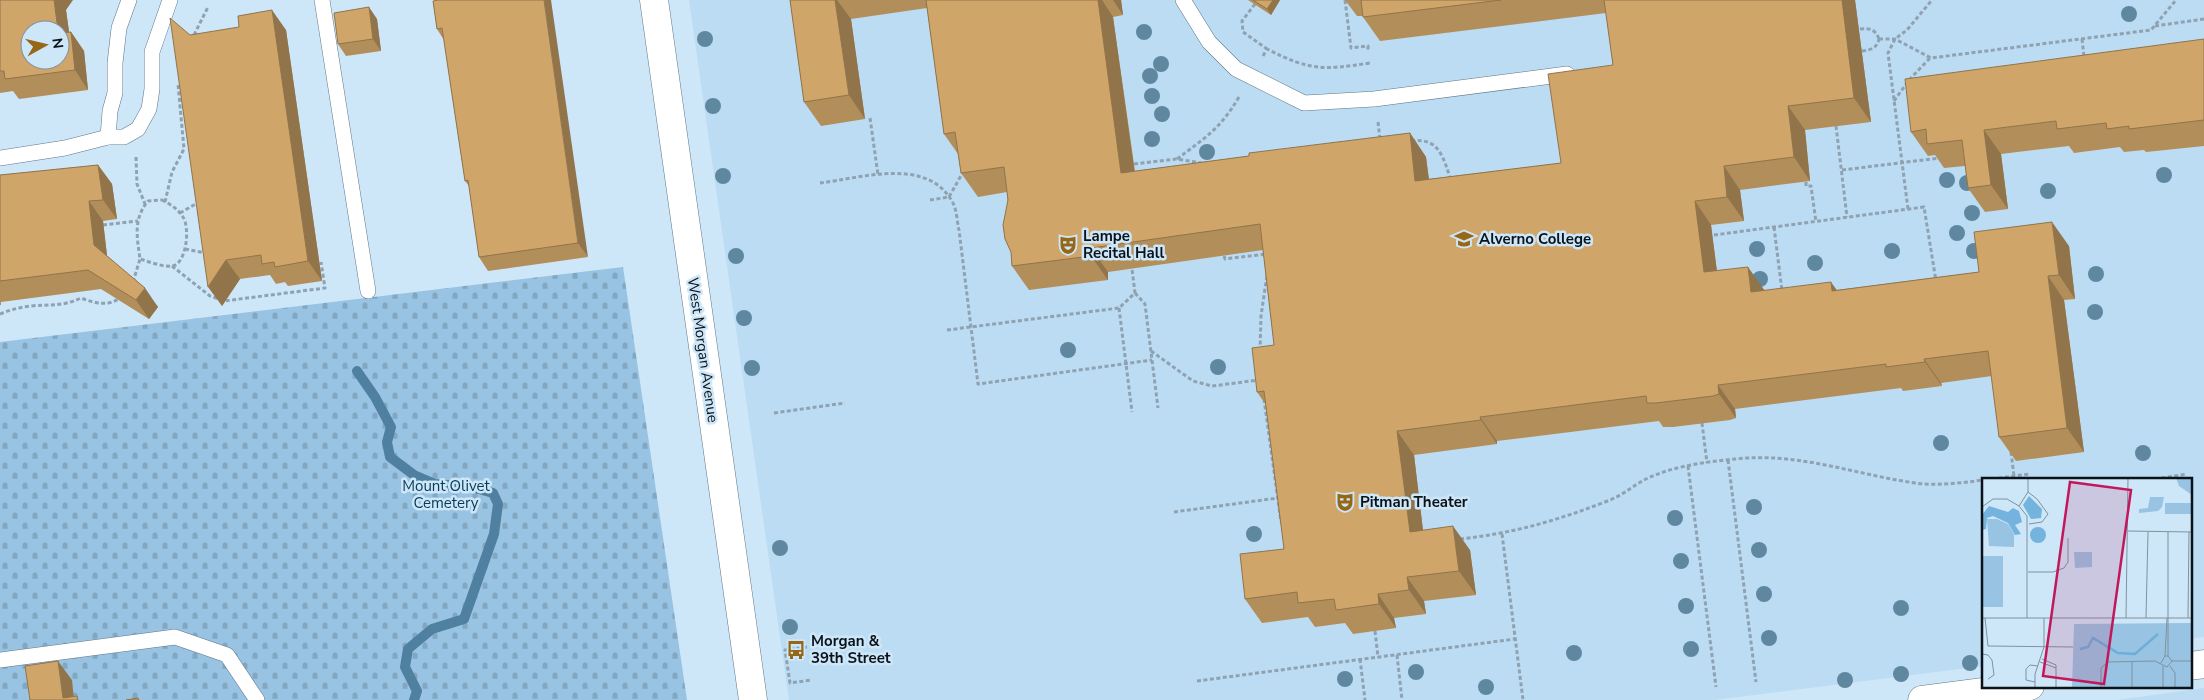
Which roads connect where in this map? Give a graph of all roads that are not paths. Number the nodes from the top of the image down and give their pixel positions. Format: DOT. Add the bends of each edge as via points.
graph roads {
  1 [pos="129,0"];
  2 [pos="170,0"];
  3 [pos="322,0"];
  4 [pos="654,0"];
  5 [pos="1183,0"];
  6 [pos="1573,73"];
  7 [pos="108,137"];
  8 [pos="0,158"];
  9 [pos="368,292"];
  10 [pos="0,660"];
  11 [pos="2015,688"];
  12 [pos="257,700"];
  13 [pos="752,700"];
  14 [pos="1922,700"];
  1 -- 7 [label="lane" via="119,28 115,93"];
  2 -- 7 [label="lane" via="152,52 149,109 138,129 124,136"];
  3 -- 9 [label="lane"];
  4 -- 13 [label="street, West Morgan Avenue"];
  5 -- 6 [label="lane" via="1209,42 1236,69 1304,103 1374,99"];
  7 -- 8 [label="lane" via="65,148"];
  10 -- 12 [label="lane" via="175,637 227,655"];
  11 -- 14 [label="street"];
}
